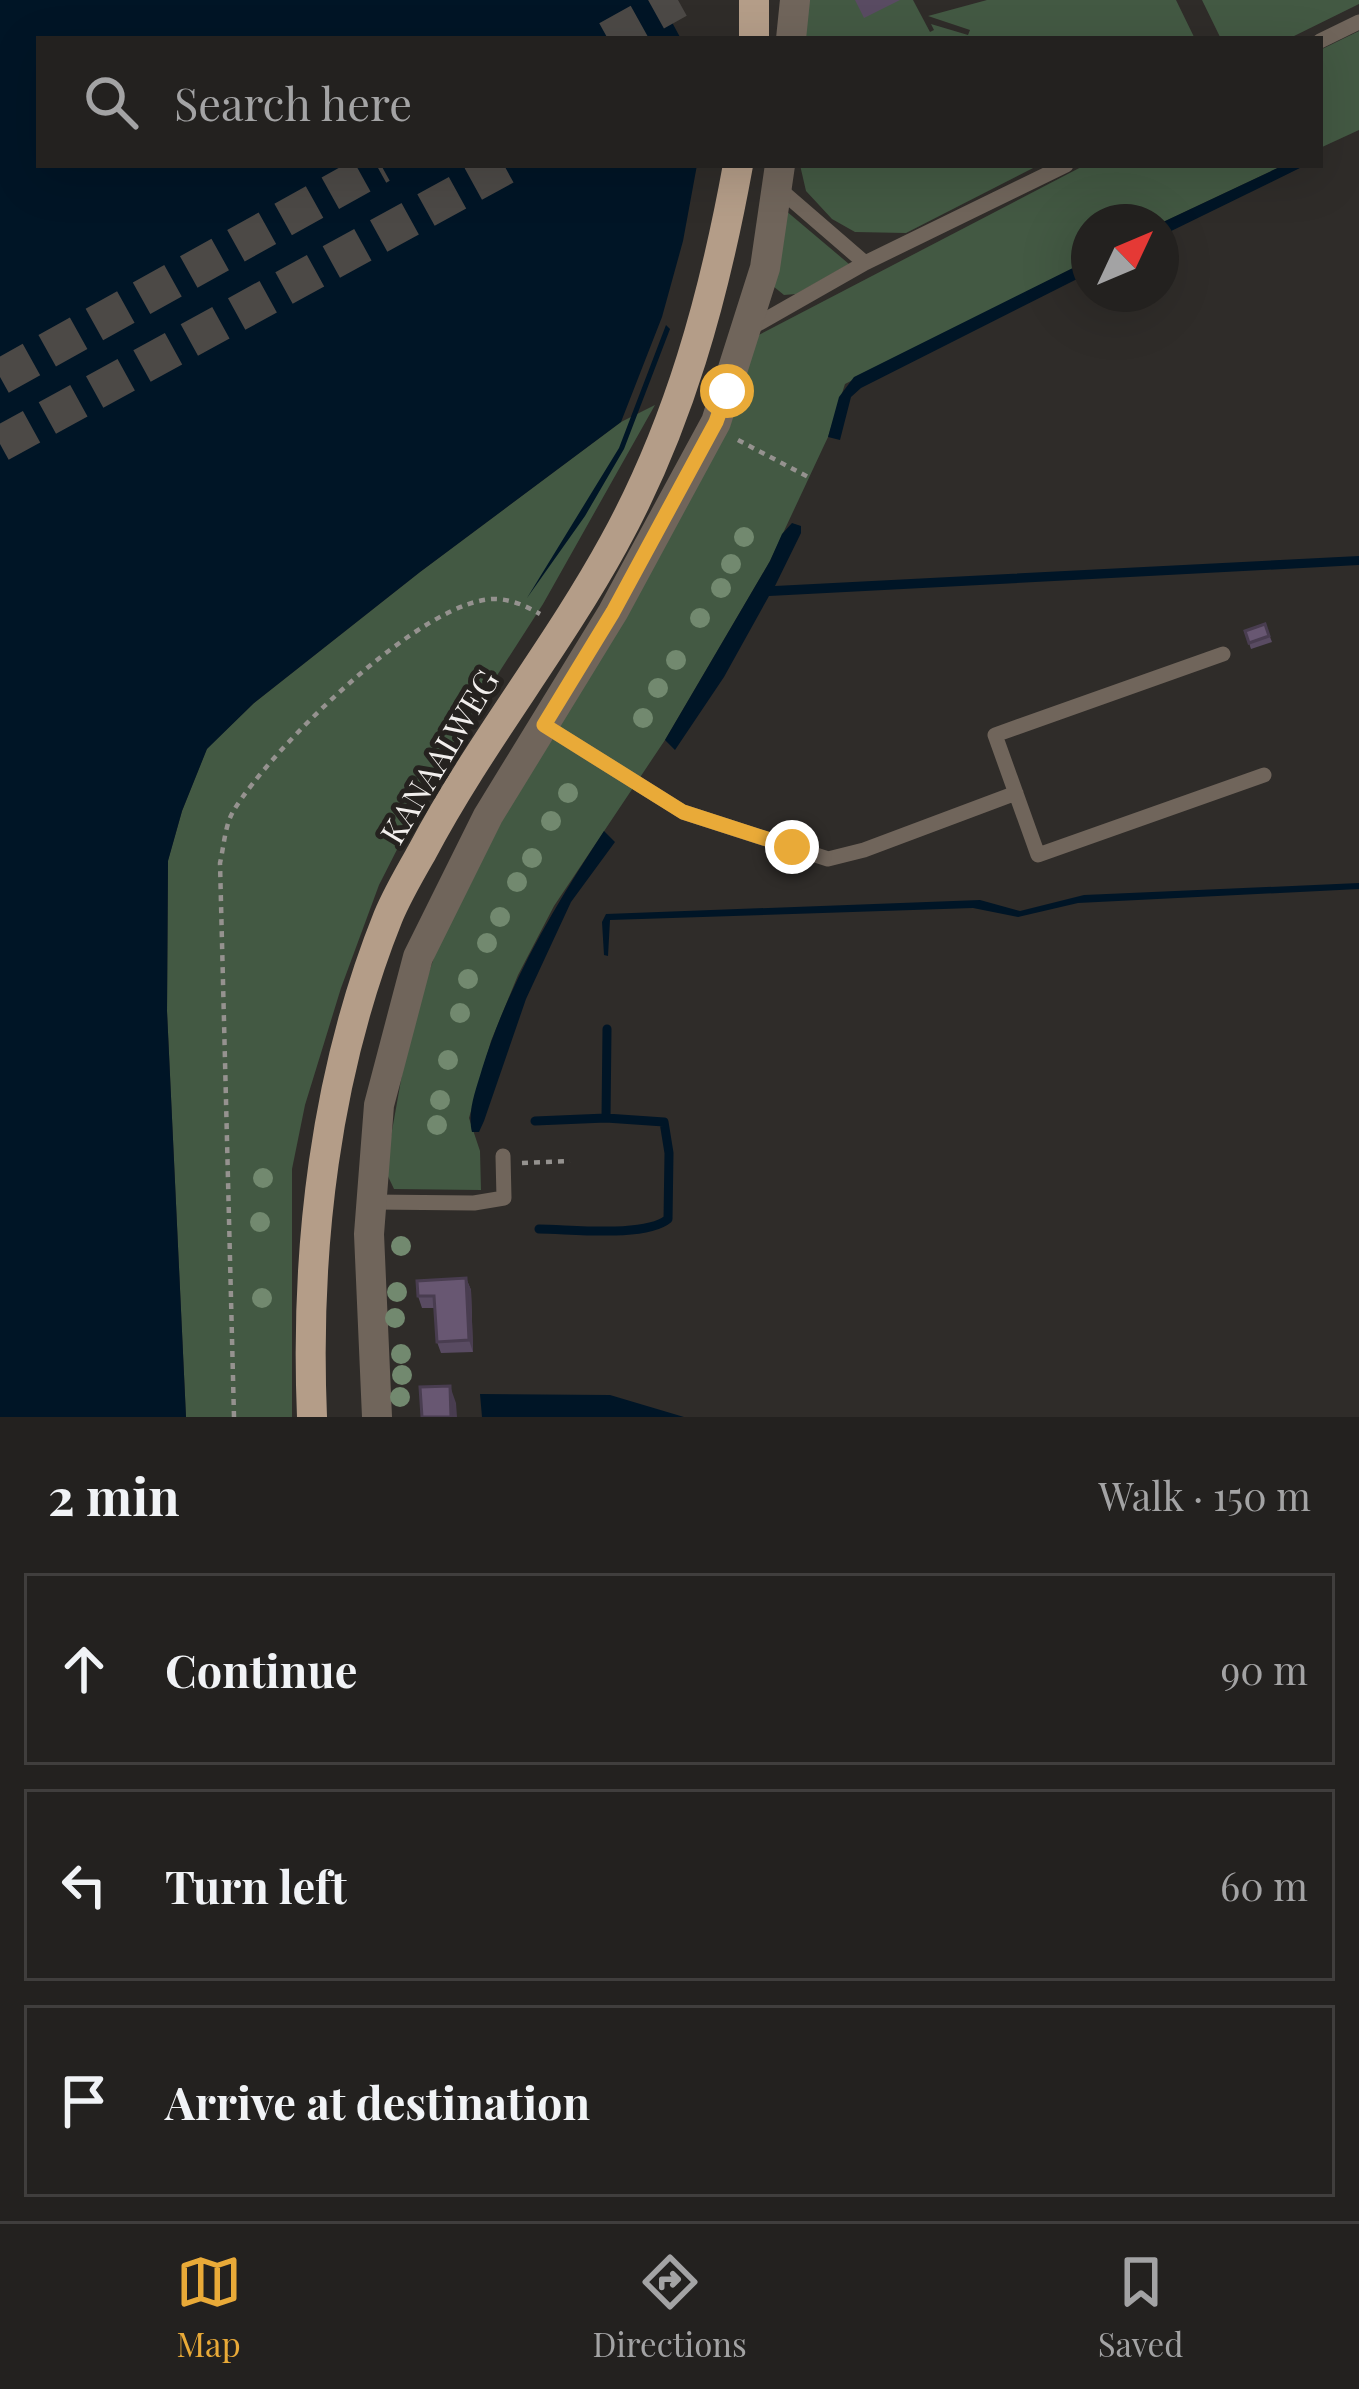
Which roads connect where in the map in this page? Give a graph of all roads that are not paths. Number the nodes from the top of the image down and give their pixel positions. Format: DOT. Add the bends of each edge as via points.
graph roads {
  1 [pos="754,0"];
  2 [pos="795,0"];
  3 [pos="1359,22"];
  4 [pos="754,36"];
  5 [pos="791,36"];
  6 [pos="1323,40"];
  7 [pos="737,168"];
  8 [pos="1060,168"];
  9 [pos="778,176"];
  10 [pos="866,263"];
  11 [pos="748,330"];
  12 [pos="1223,654"];
  13 [pos="544,725"];
  14 [pos="1264,775"];
  15 [pos="1016,793"];
  16 [pos="502,1160"];
  17 [pos="372,1202"];
  18 [pos="312,1417"];
  19 [pos="377,1417"];
  1 -- 4 [label="main road"];
  2 -- 5 [label="street"];
  3 -- 6 [label="lane"];
  7 -- 18 [label="main road, KANAALWEG" via="718,274 676,410 614,544 449,800 388,915 349,1042 320,1179"];
  8 -- 10 [label="lane"];
  9 -- 10 [label="lane"];
  9 -- 11 [label="street"];
  10 -- 11 [label="lane"];
  11 -- 13 [label="street" via="713,427"];
  12 -- 15 [label="lane" via="995,735"];
  13 -- 15 [label="lane" via="683,812 828,859"];
  13 -- 17 [label="street" via="418,958 380,1105"];
  14 -- 15 [label="lane" via="1038,856"];
  16 -- 17 [label="lane" via="504,1198"];
  17 -- 19 [label="street"];
}
